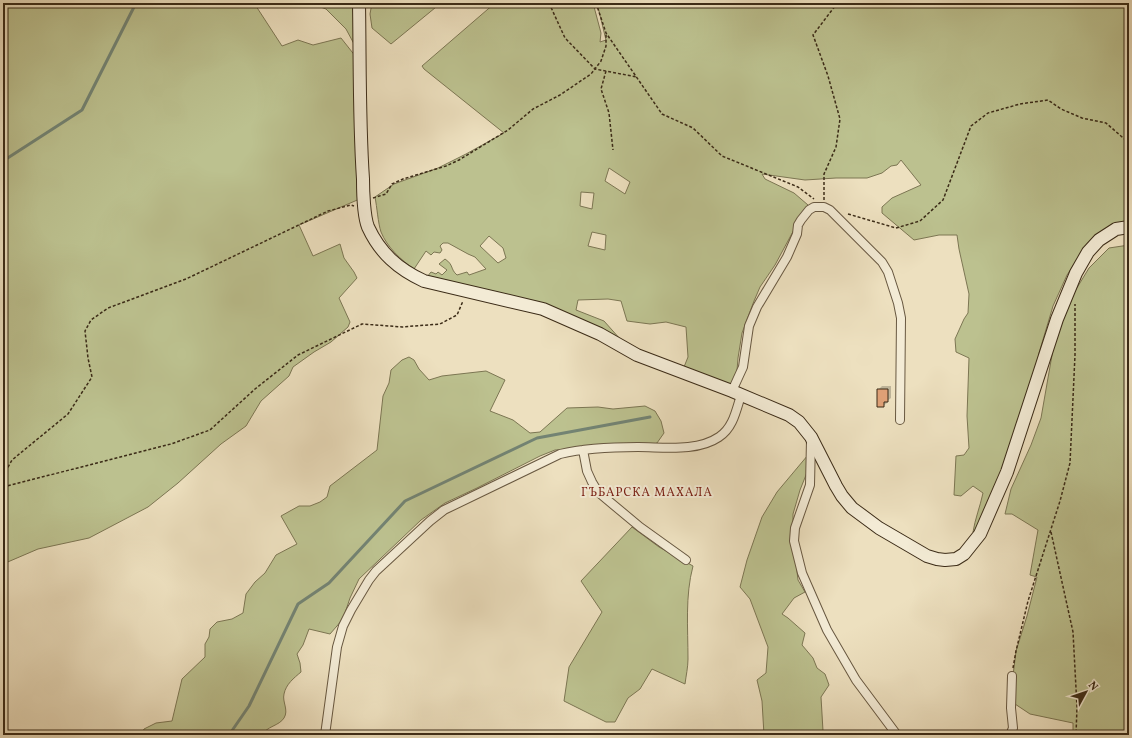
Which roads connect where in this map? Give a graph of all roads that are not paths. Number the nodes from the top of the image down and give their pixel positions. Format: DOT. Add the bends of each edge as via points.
graph roads {
  1 [pos="359,3"];
  2 [pos="1129,227"];
  3 [pos="737,393"];
  4 [pos="900,420"];
  5 [pos="811,437"];
  6 [pos="583,450"];
  7 [pos="686,560"];
  8 [pos="1012,676"];
  9 [pos="325,735"];
  10 [pos="897,735"];
  11 [pos="1010,735"];
  1 -- 3 [label="street" via="360,144 364,204 367,225 386,255 409,274 424,281 543,309 600,334 637,355"];
  2 -- 5 [label="street" via="1116,229 1099,240 1088,252 1076,273 1057,319 1008,472 980,534 964,554 956,558 937,559 927,556 879,528 852,508 836,486"];
  3 -- 4 [label="street" via="749,326 757,307 787,257 801,220 814,207 824,207 855,234 882,262 888,272 901,318"];
  3 -- 5 [label="street" via="789,415 799,422"];
  3 -- 6 [label="street" via="733,422 719,437 707,443 684,448"];
  5 -- 10 [label="street" via="810,485 794,535 802,573 827,630 856,680"];
  6 -- 7 [label="street" via="588,471 598,492 640,527"];
  6 -- 9 [label="street" via="560,454 444,510 376,571 343,626 337,647"];
  8 -- 11 [label="street" via="1013,728"];
}
